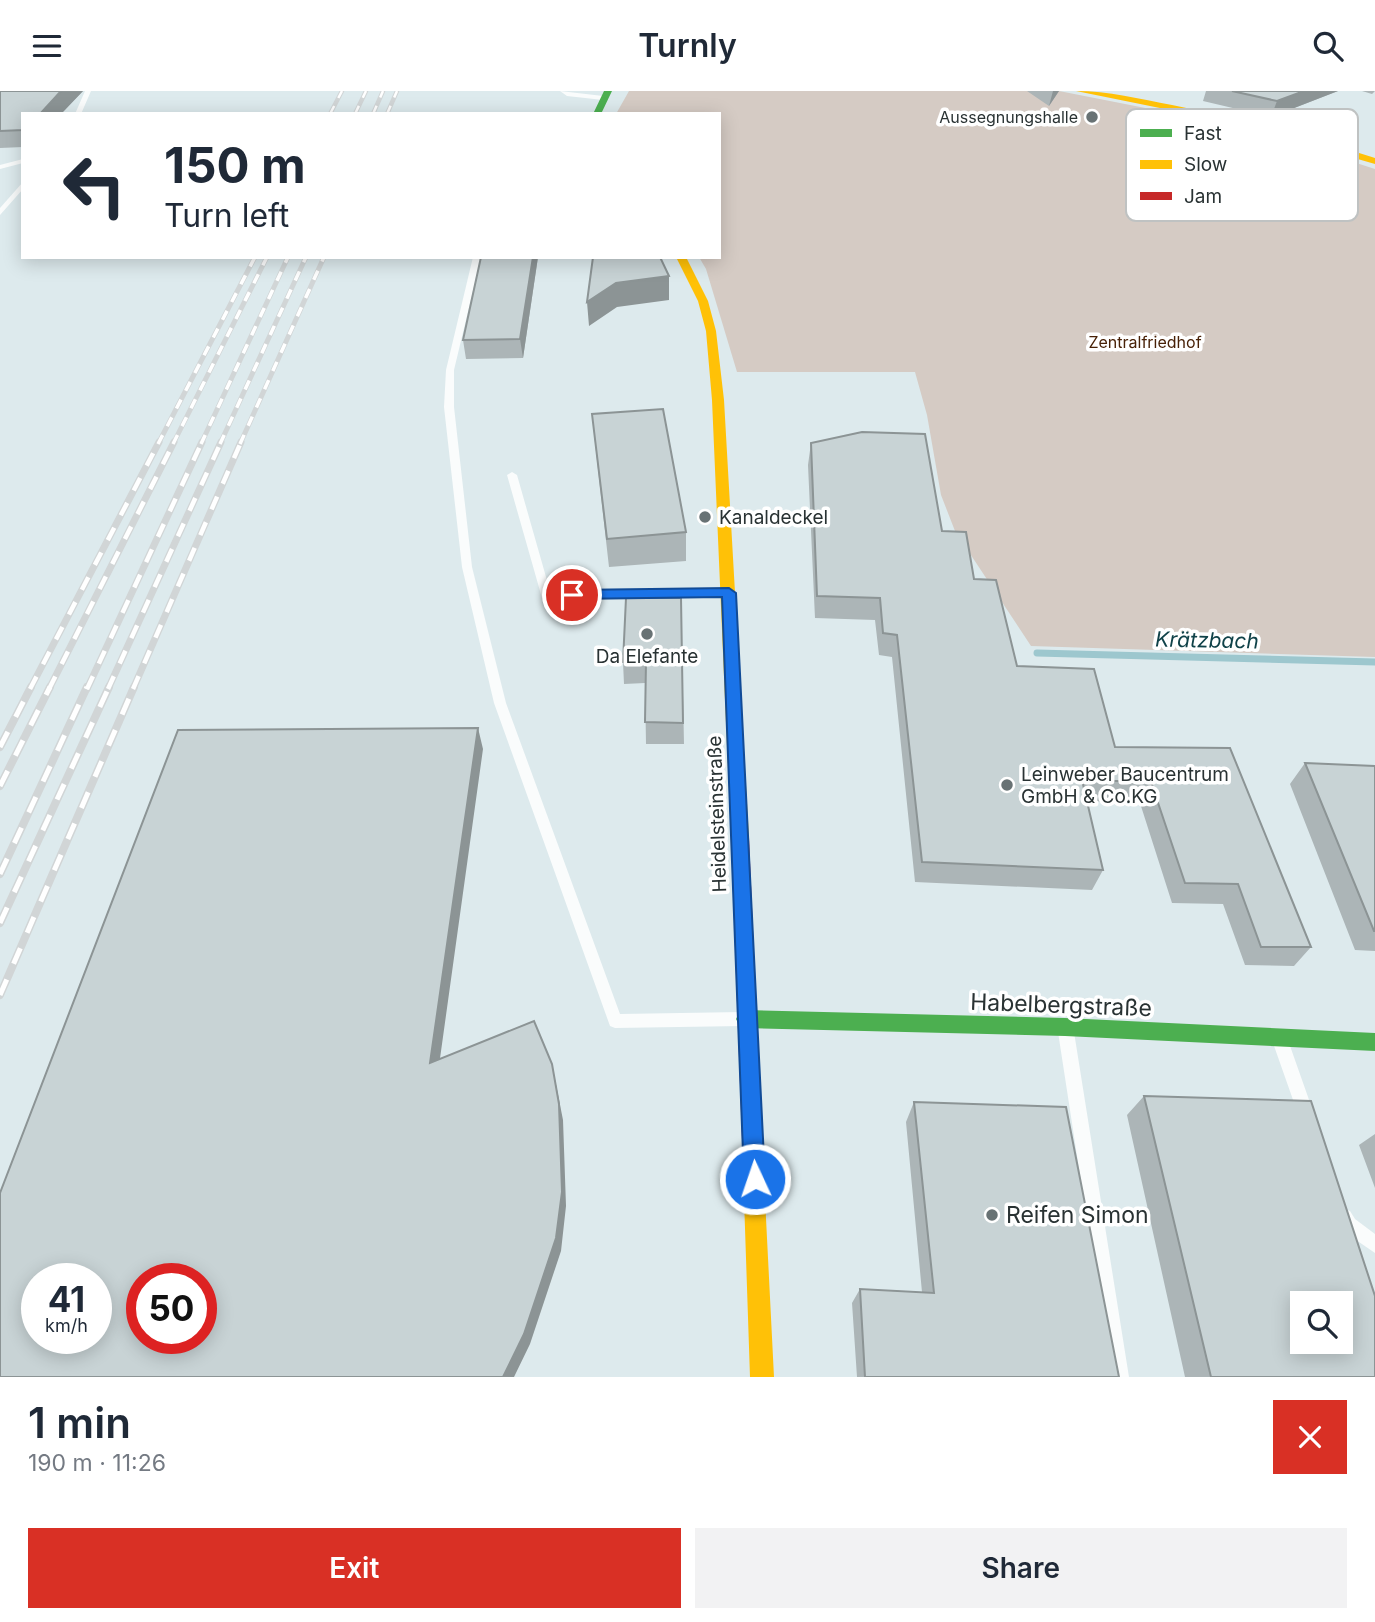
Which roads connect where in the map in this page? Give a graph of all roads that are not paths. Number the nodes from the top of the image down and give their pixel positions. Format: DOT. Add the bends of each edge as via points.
graph roads {
  1 [pos="88,91"];
  2 [pos="563,91"];
  3 [pos="1080,91"];
  4 [pos="606,94"];
  5 [pos="1126,94"];
  6 [pos="1192,109"];
  7 [pos="79,112"];
  8 [pos="598,112"];
  9 [pos="1358,156"];
  10 [pos="1375,161"];
  11 [pos="21,162"];
  12 [pos="0,167"];
  13 [pos="21,187"];
  14 [pos="0,213"];
  15 [pos="477,259"];
  16 [pos="682,259"];
  17 [pos="512,475"];
  18 [pos="729,593"];
  19 [pos="746,1019"];
  20 [pos="1065,1027"];
  21 [pos="1278,1036"];
  22 [pos="1375,1042"];
  23 [pos="1313,1134"];
  24 [pos="1336,1198"];
  25 [pos="1375,1244"];
  26 [pos="762,1377"];
  27 [pos="1120,1377"];
  1 -- 7 [label="lane"];
  2 -- 4 [label="lane"];
  3 -- 5 [label="main road"];
  4 -- 8 [label="main road"];
  5 -- 6 [label="main road"];
  9 -- 10 [label="main road"];
  11 -- 12 [label="lane"];
  13 -- 14 [label="lane"];
  15 -- 19 [label="lane" via="450,370 449,407 467,567 500,703 615,1021"];
  16 -- 18 [label="main road, Heidelsteinstraße" via="703,300 710,331"];
  17 -- 18 [label="lane" via="546,595"];
  18 -- 19 [label="main road, Heidelsteinstraße"];
  19 -- 20 [label="main road, Habelbergstraße"];
  19 -- 26 [label="main road, Heidelsteinstraße"];
  20 -- 21 [label="main road, Habelbergstraße"];
  20 -- 27 [label="lane"];
  21 -- 22 [label="main road, Habelbergstraße"];
  21 -- 23 [label="lane"];
  24 -- 25 [label="lane" via="1349,1225"];
}
